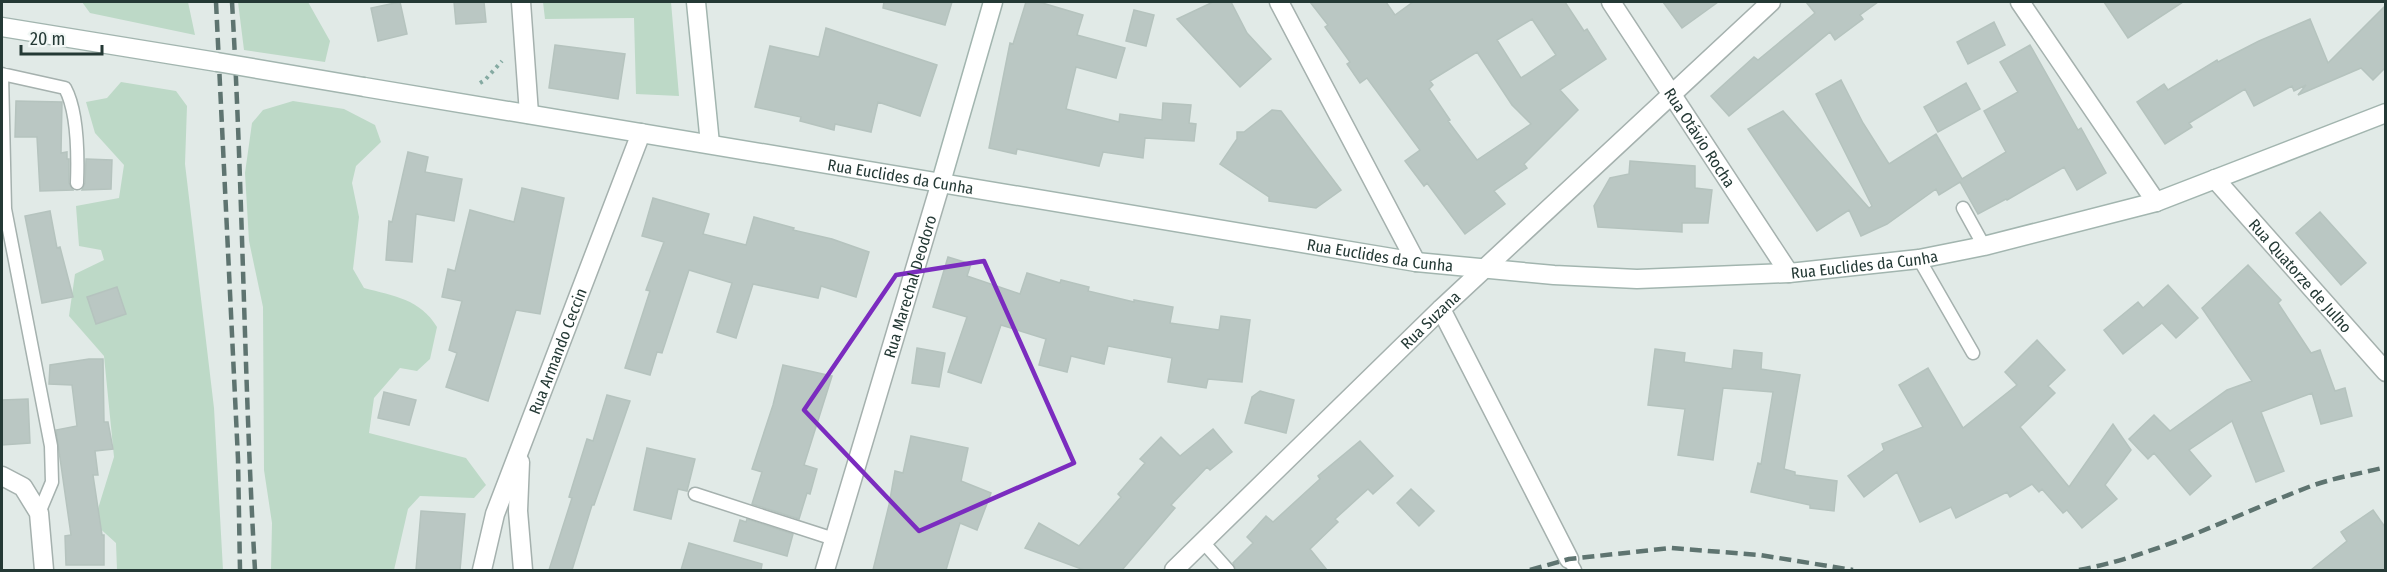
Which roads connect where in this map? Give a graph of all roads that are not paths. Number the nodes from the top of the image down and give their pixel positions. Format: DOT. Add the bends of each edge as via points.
graph roads {
  1 [pos="521,2"];
  2 [pos="696,2"];
  3 [pos="993,2"];
  4 [pos="1278,2"];
  5 [pos="1611,2"];
  6 [pos="1770,2"];
  7 [pos="2020,2"];
  8 [pos="2,27"];
  9 [pos="2,74"];
  10 [pos="1672,94"];
  11 [pos="2385,113"];
  12 [pos="529,114"];
  13 [pos="640,133"];
  14 [pos="710,144"];
  15 [pos="2215,179"];
  16 [pos="941,182"];
  17 [pos="77,183"];
  18 [pos="2156,202"];
  19 [pos="1963,208"];
  20 [pos="1984,246"];
  21 [pos="1919,259"];
  22 [pos="1416,262"];
  23 [pos="1483,269"];
  24 [pos="1789,273"];
  25 [pos="1441,309"];
  26 [pos="1973,353"];
  27 [pos="2385,372"];
  28 [pos="521,445"];
  29 [pos="2,476"];
  30 [pos="695,494"];
  31 [pos="39,513"];
  32 [pos="834,539"];
  33 [pos="1203,542"];
  34 [pos="1572,565"];
  35 [pos="44,570"];
  36 [pos="482,570"];
  37 [pos="523,570"];
  38 [pos="825,570"];
  39 [pos="1174,570"];
  40 [pos="1228,570"];
  1 -- 12 [label="street"];
  2 -- 14 [label="street"];
  3 -- 16 [label="street, Rua Marechal Deodoro"];
  4 -- 22 [label="street"];
  5 -- 10 [label="street, Rua Otávio Rocha"];
  6 -- 10 [label="street, Rua Suzana"];
  7 -- 18 [label="street"];
  8 -- 12 [label="street, Rua Euclides da Cunha, bridge"];
  9 -- 17 [label="lane" via="65,88 73,103"];
  9 -- 31 [label="lane" via="5,209 51,446 52,482"];
  10 -- 23 [label="street, Rua Suzana"];
  10 -- 24 [label="street, Rua Otávio Rocha"];
  11 -- 15 [label="street, Rua Euclides da Cunha"];
  12 -- 13 [label="street, Rua Euclides da Cunha"];
  13 -- 14 [label="street, Rua Euclides da Cunha"];
  13 -- 28 [label="street, Rua Armando Ceccin"];
  14 -- 16 [label="street, Rua Euclides da Cunha"];
  15 -- 18 [label="street, Rua Euclides da Cunha"];
  15 -- 27 [label="street, Rua Quatorze de Julho"];
  16 -- 22 [label="street, Rua Euclides da Cunha"];
  16 -- 32 [label="street, Rua Marechal Deodoro"];
  18 -- 20 [label="street, Rua Euclides da Cunha"];
  19 -- 20 [label="lane"];
  20 -- 21 [label="street, Rua Euclides da Cunha"];
  21 -- 24 [label="street, Rua Euclides da Cunha"];
  21 -- 26 [label="lane"];
  22 -- 23 [label="street, Rua Euclides da Cunha"];
  23 -- 24 [label="street, Rua Euclides da Cunha" via="1636,279"];
  23 -- 25 [label="street, Rua Suzana"];
  25 -- 33 [label="street, Rua Suzana"];
  25 -- 34 [label="street"];
  28 -- 36 [label="street, Rua Armando Ceccin" via="495,514"];
  28 -- 37 [label="street" via="518,511"];
  29 -- 31 [label="street" via="23,487"];
  30 -- 32 [label="lane"];
  31 -- 35 [label="street"];
  32 -- 38 [label="street, Rua Marechal Deodoro"];
  33 -- 39 [label="street, Rua Suzana"];
  33 -- 40 [label="lane"];
}
